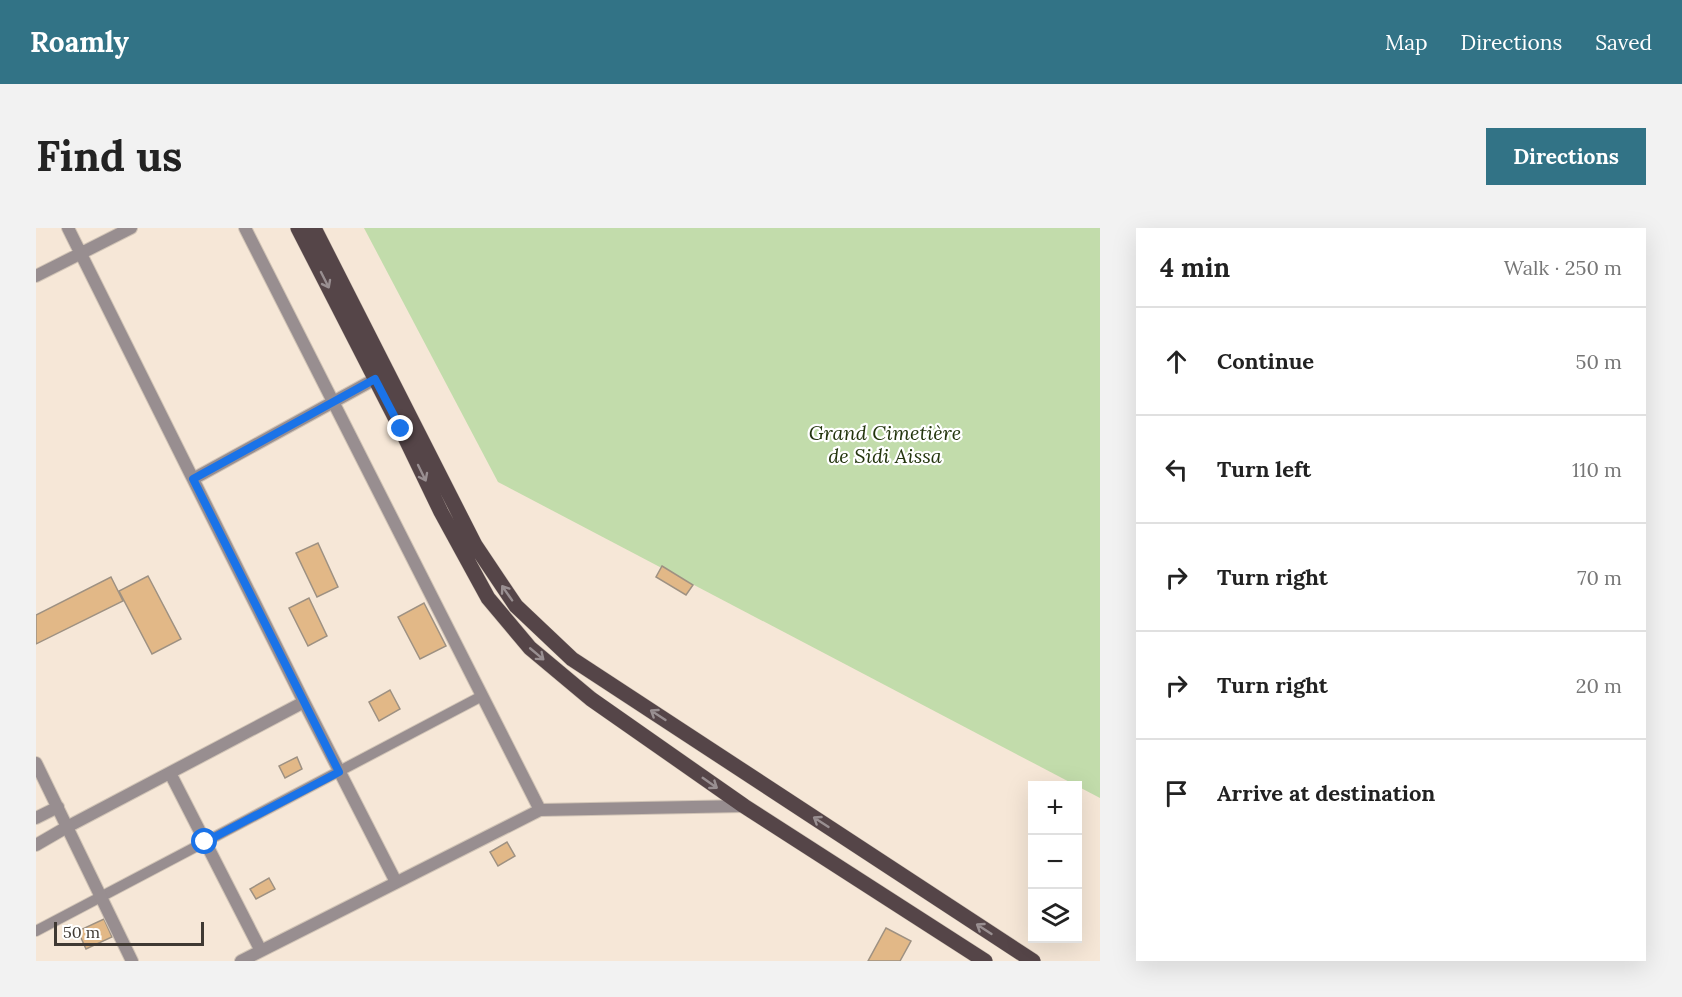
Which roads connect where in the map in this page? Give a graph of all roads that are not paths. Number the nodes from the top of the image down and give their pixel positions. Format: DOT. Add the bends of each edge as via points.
graph roads {
  1 [pos="68,228"];
  2 [pos="131,228"];
  3 [pos="245,228"];
  4 [pos="298,228"];
  5 [pos="314,228"];
  6 [pos="81,253"];
  7 [pos="36,276"];
  8 [pos="375,379"];
  9 [pos="333,402"];
  10 [pos="193,479"];
  11 [pos="482,696"];
  12 [pos="304,702"];
  13 [pos="36,764"];
  14 [pos="339,772"];
  15 [pos="170,773"];
  16 [pos="744,806"];
  17 [pos="58,807"];
  18 [pos="540,810"];
  19 [pos="36,818"];
  20 [pos="67,827"];
  21 [pos="205,842"];
  22 [pos="36,845"];
  23 [pos="396,882"];
  24 [pos="101,897"];
  25 [pos="36,932"];
  26 [pos="261,951"];
  27 [pos="132,961"];
  28 [pos="241,961"];
  29 [pos="985,961"];
  30 [pos="1033,961"];
  1 -- 6 [label="street"];
  2 -- 6 [label="street"];
  3 -- 9 [label="street"];
  4 -- 8 [label="main road, one-way"];
  30 -- 5 [label="main road, one-way" via="573,659 516,606 475,545"];
  6 -- 7 [label="street"];
  6 -- 10 [label="street"];
  8 -- 9 [label="street"];
  8 -- 16 [label="main road, one-way" via="488,598 530,648 591,699"];
  9 -- 10 [label="street"];
  9 -- 11 [label="street"];
  10 -- 12 [label="street"];
  11 -- 14 [label="lane"];
  11 -- 18 [label="street"];
  12 -- 14 [label="street"];
  12 -- 15 [label="street"];
  13 -- 17 [label="street"];
  14 -- 21 [label="lane"];
  14 -- 23 [label="street"];
  15 -- 20 [label="street"];
  15 -- 21 [label="street"];
  16 -- 18 [label="street"];
  16 -- 29 [label="main road"];
  17 -- 19 [label="street"];
  17 -- 20 [label="street"];
  18 -- 23 [label="street"];
  20 -- 22 [label="street"];
  20 -- 24 [label="street"];
  21 -- 24 [label="lane"];
  21 -- 26 [label="street"];
  23 -- 26 [label="street"];
  24 -- 25 [label="lane"];
  24 -- 27 [label="street"];
  26 -- 28 [label="street"];
}
